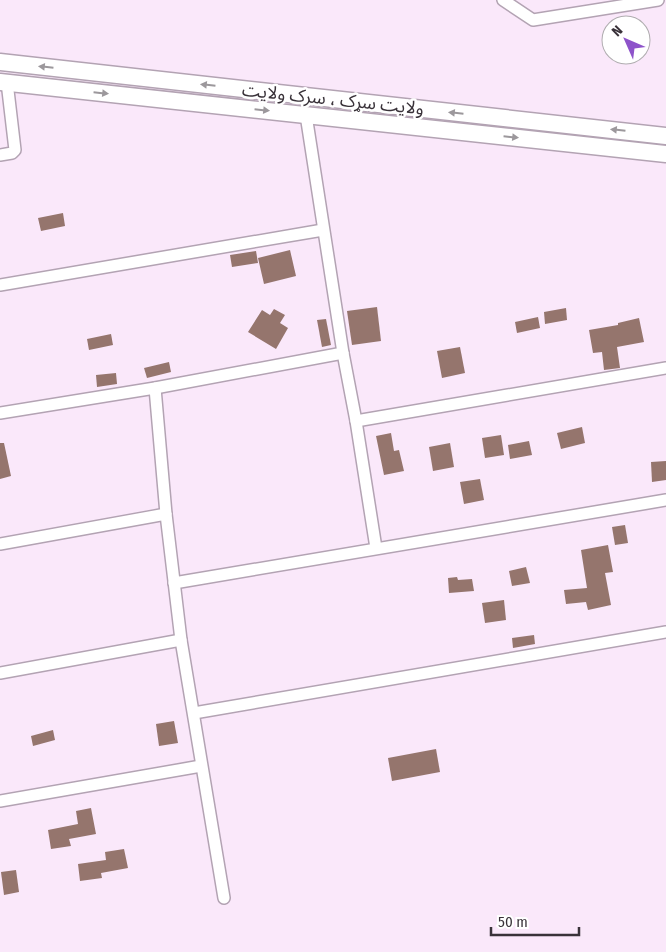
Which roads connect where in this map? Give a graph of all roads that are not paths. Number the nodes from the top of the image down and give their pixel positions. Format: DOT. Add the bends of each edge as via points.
graph roads {
  1 [pos="503,0"];
  2 [pos="658,0"];
  3 [pos="0,62"];
  4 [pos="4,82"];
  5 [pos="306,115"];
  6 [pos="666,136"];
  7 [pos="666,154"];
  8 [pos="0,155"];
  9 [pos="323,230"];
  10 [pos="0,285"];
  11 [pos="343,353"];
  12 [pos="666,368"];
  13 [pos="155,388"];
  14 [pos="0,413"];
  15 [pos="356,421"];
  16 [pos="666,500"];
  17 [pos="166,514"];
  18 [pos="0,544"];
  19 [pos="376,548"];
  20 [pos="174,583"];
  21 [pos="666,632"];
  22 [pos="181,640"];
  23 [pos="0,673"];
  24 [pos="194,713"];
  25 [pos="202,766"];
  26 [pos="0,801"];
  27 [pos="224,898"];
  1 -- 2 [label="street" via="533,20"];
  6 -- 3 [label="main road, ولایت سړک ، سرک ولایت, one-way"];
  4 -- 5 [label="main road, ولایت سړک ، سرک ولایت, one-way"];
  4 -- 8 [label="street" via="16,150"];
  5 -- 7 [label="main road, ولایت سړک ، سرک ولایت, one-way"];
  5 -- 9 [label="street"];
  9 -- 10 [label="street"];
  9 -- 11 [label="street"];
  11 -- 13 [label="street"];
  11 -- 15 [label="street"];
  12 -- 15 [label="street"];
  13 -- 14 [label="street"];
  13 -- 17 [label="street"];
  15 -- 19 [label="street"];
  16 -- 19 [label="street"];
  17 -- 18 [label="street"];
  17 -- 20 [label="street"];
  19 -- 20 [label="street"];
  20 -- 22 [label="street"];
  21 -- 24 [label="street"];
  22 -- 23 [label="street"];
  22 -- 24 [label="street"];
  24 -- 25 [label="street"];
  25 -- 26 [label="street"];
  25 -- 27 [label="street"];
}
